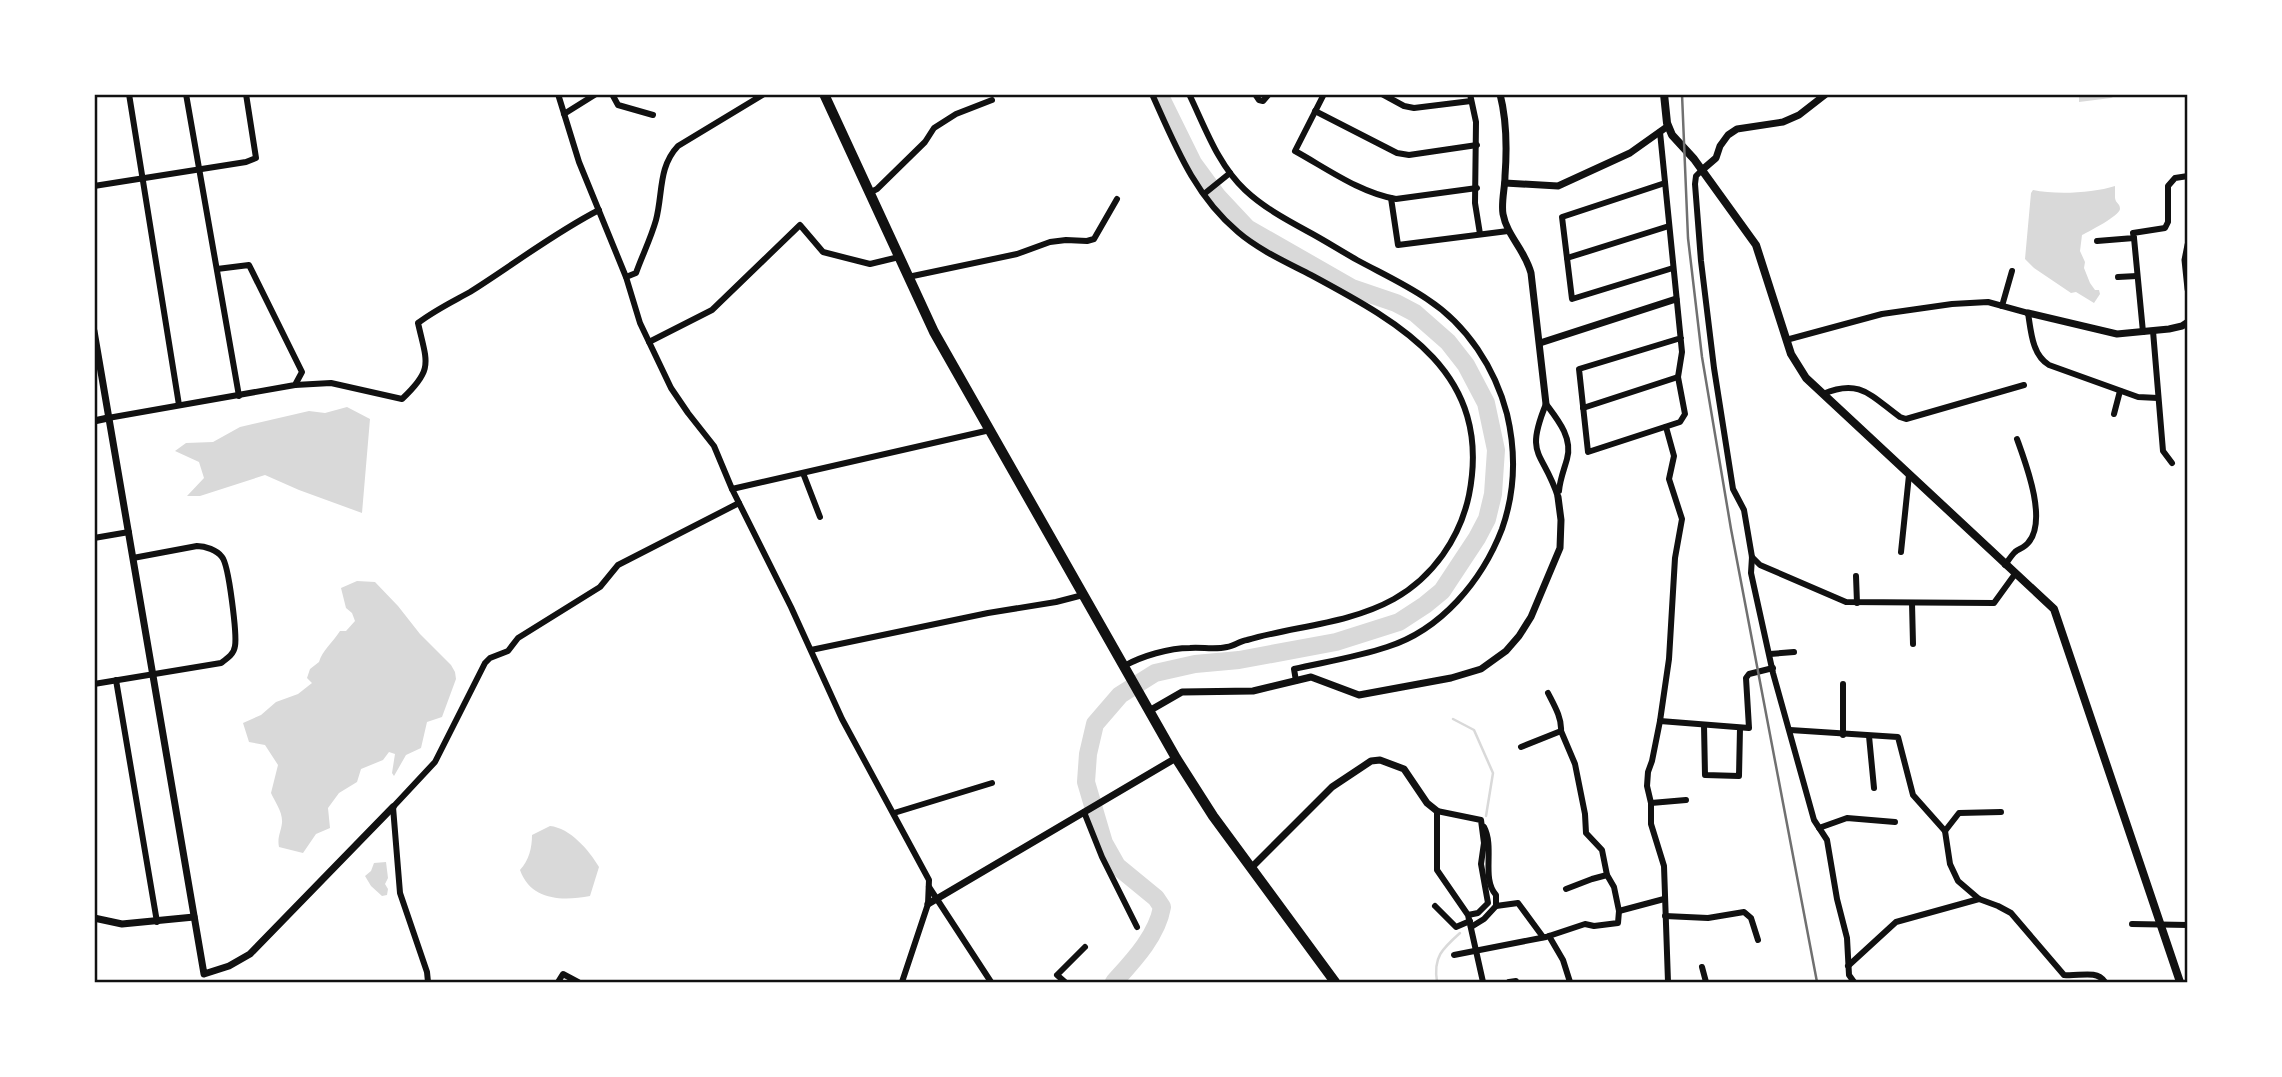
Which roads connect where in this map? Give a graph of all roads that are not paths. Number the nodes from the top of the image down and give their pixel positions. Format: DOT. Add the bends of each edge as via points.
graph roads {
  1 [pos="129,94"];
  2 [pos="186,94"];
  3 [pos="246,94"];
  4 [pos="558,94"];
  5 [pos="596,94"];
  6 [pos="612,94"];
  7 [pos="764,94"];
  8 [pos="824,94"];
  9 [pos="1152,94"];
  10 [pos="1189,94"];
  11 [pos="1255,94"];
  12 [pos="1269,94"];
  13 [pos="1324,94"];
  14 [pos="1382,94"];
  15 [pos="1500,94"];
  16 [pos="1664,94"];
  17 [pos="1826,94"];
  18 [pos="1470,98"];
  19 [pos="992,100"];
  20 [pos="1315,111"];
  21 [pos="564,114"];
  22 [pos="653,115"];
  23 [pos="1668,126"];
  24 [pos="1660,132"];
  25 [pos="1476,145"];
  26 [pos="199,168"];
  27 [pos="1702,170"];
  28 [pos="1228,174"];
  29 [pos="2188,176"];
  30 [pos="143,177"];
  31 [pos="1505,183"];
  32 [pos="1665,183"];
  33 [pos="94,186"];
  34 [pos="1477,188"];
  35 [pos="869,193"];
  36 [pos="1205,193"];
  37 [pos="1391,198"];
  38 [pos="1117,199"];
  39 [pos="599,210"];
  40 [pos="1669,226"];
  41 [pos="1508,231"];
  42 [pos="1480,234"];
  43 [pos="2134,238"];
  44 [pos="2097,241"];
  45 [pos="2188,246"];
  46 [pos="899,257"];
  47 [pos="1567,258"];
  48 [pos="1673,268"];
  49 [pos="217,269"];
  50 [pos="2012,271"];
  51 [pos="2137,276"];
  52 [pos="626,277"];
  53 [pos="908,277"];
  54 [pos="2118,277"];
  55 [pos="2188,289"];
  56 [pos="1676,299"];
  57 [pos="2002,306"];
  58 [pos="2028,313"];
  59 [pos="2188,322"];
  60 [pos="94,331"];
  61 [pos="2152,331"];
  62 [pos="2143,332"];
  63 [pos="1681,338"];
  64 [pos="1786,340"];
  65 [pos="649,342"];
  66 [pos="1540,343"];
  67 [pos="1678,377"];
  68 [pos="295,385"];
  69 [pos="2024,385"];
  70 [pos="2120,391"];
  71 [pos="1823,394"];
  72 [pos="239,396"];
  73 [pos="2158,398"];
  74 [pos="1546,404"];
  75 [pos="179,405"];
  76 [pos="1583,408"];
  77 [pos="2114,414"];
  78 [pos="108,418"];
  79 [pos="94,421"];
  80 [pos="1666,427"];
  81 [pos="990,430"];
  82 [pos="2017,439"];
  83 [pos="2172,463"];
  84 [pos="803,473"];
  85 [pos="1909,475"];
  86 [pos="732,489"];
  87 [pos="1558,497"];
  88 [pos="739,503"];
  89 [pos="820,517"];
  90 [pos="128,532"];
  91 [pos="94,538"];
  92 [pos="1900,552"];
  93 [pos="1752,557"];
  94 [pos="133,558"];
  95 [pos="2005,565"];
  96 [pos="2015,574"];
  97 [pos="1856,576"];
  98 [pos="1083,595"];
  99 [pos="1857,603"];
  100 [pos="1912,603"];
  101 [pos="1913,644"];
  102 [pos="811,650"];
  103 [pos="1794,652"];
  104 [pos="1770,654"];
  105 [pos="1125,668"];
  106 [pos="1773,668"];
  107 [pos="152,675"];
  108 [pos="116,680"];
  109 [pos="1296,681"];
  110 [pos="94,684"];
  111 [pos="1843,684"];
  112 [pos="1548,693"];
  113 [pos="1147,706"];
  114 [pos="1660,721"];
  115 [pos="1704,725"];
  116 [pos="1740,728"];
  117 [pos="1790,730"];
  118 [pos="1561,731"];
  119 [pos="1843,735"];
  120 [pos="1869,736"];
  121 [pos="1521,747"];
  122 [pos="1176,758"];
  123 [pos="992,783"];
  124 [pos="1874,788"];
  125 [pos="1686,800"];
  126 [pos="1651,803"];
  127 [pos="393,807"];
  128 [pos="1085,811"];
  129 [pos="1437,811"];
  130 [pos="2001,812"];
  131 [pos="894,813"];
  132 [pos="1481,820"];
  133 [pos="1895,822"];
  134 [pos="1819,828"];
  135 [pos="1945,831"];
  136 [pos="1252,867"];
  137 [pos="1573,874"];
  138 [pos="1607,876"];
  139 [pos="1576,884"];
  140 [pos="929,887"];
  141 [pos="1566,890"];
  142 [pos="937,899"];
  143 [pos="1979,899"];
  144 [pos="1664,900"];
  145 [pos="928,904"];
  146 [pos="1435,906"];
  147 [pos="1496,906"];
  148 [pos="1619,911"];
  149 [pos="1665,916"];
  150 [pos="194,917"];
  151 [pos="94,918"];
  152 [pos="1470,921"];
  153 [pos="157,922"];
  154 [pos="2132,924"];
  155 [pos="2161,924"];
  156 [pos="2188,925"];
  157 [pos="1137,927"];
  158 [pos="1546,937"];
  159 [pos="1758,940"];
  160 [pos="1085,947"];
  161 [pos="1476,951"];
  162 [pos="1454,955"];
  163 [pos="1848,966"];
  164 [pos="1702,967"];
  165 [pos="428,982"];
  166 [pos="558,982"];
  167 [pos="578,982"];
  168 [pos="902,982"];
  169 [pos="991,982"];
  170 [pos="1065,982"];
  171 [pos="1335,982"];
  172 [pos="1483,982"];
  173 [pos="1570,982"];
  174 [pos="1668,982"];
  175 [pos="1706,982"];
  176 [pos="1854,982"];
  177 [pos="2105,982"];
  178 [pos="2180,982"];
  1 -- 30 [label="street"];
  2 -- 26 [label="street"];
  3 -- 26 [label="street" via="256,158"];
  4 -- 21 [label="street"];
  5 -- 21 [label="street"];
  6 -- 22 [label="street" via="618,105"];
  7 -- 52 [label="street" via="668,156 656,220 635,273"];
  8 -- 35 [label="highway"];
  9 -- 36 [label="street" via="1181,162"];
  10 -- 28 [label="street"];
  11 -- 12 [label="street" via="1263,101"];
  13 -- 20 [label="street"];
  14 -- 18 [label="street" via="1414,108"];
  15 -- 31 [label="street" via="1507,156"];
  16 -- 23 [label="main road"];
  17 -- 27 [label="street" via="1783,122 1737,129"];
  18 -- 25 [label="street"];
  19 -- 35 [label="street" via="934,128 925,142"];
  20 -- 25 [label="street" via="1397,153"];
  20 -- 37 [label="street" via="1295,151 1368,191"];
  21 -- 39 [label="street"];
  23 -- 24 [label="street"];
  23 -- 27 [label="main road"];
  24 -- 31 [label="street" via="1630,153 1558,186"];
  24 -- 32 [label="street"];
  25 -- 34 [label="street"];
  26 -- 30 [label="street"];
  26 -- 49 [label="street"];
  27 -- 64 [label="main road" via="1756,245"];
  27 -- 93 [label="street" via="1695,184 1714,368 1733,489 1744,510"];
  28 -- 36 [label="street"];
  28 -- 109 [label="street" via="1261,204 1438,306 1470,338 1486,363 1501,393 1511,430 1512,485 1504,521 1492,552 1465,592 1443,615 1402,641 1294,669"];
  29 -- 43 [label="street" via="2175,178 2168,186 2165,228 2133,233"];
  30 -- 33 [label="street"];
  30 -- 75 [label="street"];
  31 -- 41 [label="street" via="1503,214"];
  32 -- 40 [label="street"];
  32 -- 47 [label="street" via="1562,217"];
  34 -- 37 [label="street"];
  34 -- 42 [label="street"];
  35 -- 46 [label="highway"];
  36 -- 105 [label="street" via="1215,210 1246,238 1346,294 1425,347 1465,408 1473,472 1463,519 1450,545 1433,568 1395,598 1352,615 1227,647 1169,650"];
  37 -- 42 [label="street" via="1398,245"];
  38 -- 53 [label="street" via="1094,239 1087,242 1050,242 1017,254"];
  39 -- 52 [label="street"];
  39 -- 68 [label="street" via="418,323 427,365 418,384 402,399 331,383"];
  40 -- 47 [label="street"];
  40 -- 48 [label="street"];
  41 -- 42 [label="street"];
  41 -- 66 [label="street" via="1527,258"];
  43 -- 44 [label="street"];
  43 -- 51 [label="street"];
  45 -- 55 [label="street"];
  46 -- 53 [label="highway"];
  46 -- 65 [label="street" via="870,264 823,252 800,225 712,310"];
  47 -- 48 [label="street" via="1572,299"];
  48 -- 56 [label="street"];
  49 -- 68 [label="street" via="249,265 302,372"];
  49 -- 72 [label="street"];
  50 -- 57 [label="street"];
  51 -- 54 [label="street"];
  51 -- 62 [label="street"];
  52 -- 65 [label="street"];
  53 -- 81 [label="highway"];
  56 -- 63 [label="street"];
  56 -- 66 [label="street"];
  57 -- 58 [label="street"];
  57 -- 64 [label="street" via="1981,301 1900,310"];
  58 -- 62 [label="street" via="2116,334"];
  58 -- 70 [label="street" via="2034,344 2044,362"];
  59 -- 61 [label="street"];
  60 -- 78 [label="street"];
  61 -- 62 [label="street"];
  61 -- 73 [label="street"];
  63 -- 67 [label="street"];
  63 -- 76 [label="street" via="1579,369"];
  64 -- 71 [label="main road" via="1800,370"];
  65 -- 86 [label="street" via="679,401 714,446"];
  66 -- 74 [label="street"];
  67 -- 76 [label="street"];
  67 -- 80 [label="street" via="1685,414 1681,422"];
  68 -- 72 [label="street"];
  69 -- 71 [label="street" via="1906,419 1863,390 1836,388"];
  70 -- 73 [label="street"];
  70 -- 77 [label="street"];
  71 -- 85 [label="main road"];
  72 -- 75 [label="street"];
  73 -- 83 [label="street" via="2163,451"];
  74 -- 87 [label="street" via="1535,448"];
  74 -- 87 [label="street" via="1567,438"];
  75 -- 78 [label="street"];
  76 -- 80 [label="street" via="1588,452"];
  78 -- 79 [label="street"];
  78 -- 90 [label="street"];
  80 -- 114 [label="street" via="1674,456 1669,479 1682,519"];
  81 -- 84 [label="street"];
  81 -- 98 [label="highway"];
  82 -- 95 [label="street" via="2038,516 2029,542"];
  84 -- 86 [label="street"];
  84 -- 89 [label="street"];
  85 -- 92 [label="street"];
  85 -- 95 [label="main road"];
  86 -- 88 [label="street"];
  87 -- 109 [label="street" via="1560,548 1525,628 1494,660 1466,674 1359,695 1311,677"];
  88 -- 102 [label="street"];
  88 -- 127 [label="street" via="618,565 600,587 518,638 508,651 489,657 435,762"];
  90 -- 91 [label="street"];
  90 -- 94 [label="street"];
  93 -- 99 [label="street" via="1760,565"];
  93 -- 104 [label="street" via="1751,573"];
  94 -- 107 [label="street"];
  94 -- 107 [label="street" via="205,547 222,556 229,573 236,644 230,657 221,663"];
  95 -- 96 [label="main road"];
  96 -- 100 [label="street" via="1994,603"];
  96 -- 155 [label="main road" via="2054,610"];
  97 -- 99 [label="street"];
  98 -- 102 [label="street"];
  98 -- 105 [label="highway"];
  99 -- 100 [label="street"];
  100 -- 101 [label="street"];
  102 -- 131 [label="street" via="842,719"];
  103 -- 104 [label="street"];
  104 -- 106 [label="street"];
  105 -- 113 [label="highway"];
  106 -- 116 [label="street" via="1746,678 1749,728"];
  106 -- 117 [label="street"];
  107 -- 108 [label="street"];
  107 -- 150 [label="street"];
  108 -- 110 [label="street"];
  108 -- 153 [label="street"];
  109 -- 113 [label="street" via="1253,691 1182,692"];
  111 -- 119 [label="street"];
  112 -- 118 [label="street"];
  113 -- 122 [label="highway"];
  114 -- 115 [label="street"];
  114 -- 126 [label="street" via="1648,772"];
  115 -- 116 [label="street"];
  115 -- 116 [label="street" via="1705,775 1739,776"];
  117 -- 119 [label="street"];
  117 -- 134 [label="street"];
  118 -- 121 [label="street"];
  118 -- 138 [label="street" via="1575,764 1586,833 1602,850"];
  119 -- 120 [label="street"];
  120 -- 124 [label="street"];
  120 -- 135 [label="street" via="1898,737 1913,795"];
  122 -- 128 [label="street"];
  122 -- 136 [label="highway"];
  123 -- 131 [label="street"];
  125 -- 126 [label="street"];
  126 -- 144 [label="street" via="1651,824 1664,866"];
  127 -- 150 [label="street" via="250,954 229,966 204,974"];
  127 -- 165 [label="street" via="400,893"];
  128 -- 142 [label="street"];
  128 -- 157 [label="street"];
  129 -- 132 [label="street"];
  129 -- 136 [label="street" via="1404,769 1371,761 1332,787"];
  129 -- 152 [label="street" via="1437,870"];
  130 -- 135 [label="street" via="1959,813"];
  131 -- 140 [label="street"];
  132 -- 147 [label="street" via="1490,844 1488,865"];
  132 -- 152 [label="street" via="1481,864 1488,903"];
  133 -- 134 [label="street" via="1847,818"];
  134 -- 163 [label="street" via="1827,840 1847,938"];
  135 -- 143 [label="street" via="1953,874"];
  136 -- 171 [label="highway"];
  137 -- 139 [label="street"];
  138 -- 139 [label="street"];
  138 -- 148 [label="street"];
  139 -- 141 [label="street"];
  140 -- 142 [label="street"];
  140 -- 145 [label="street"];
  142 -- 145 [label="street"];
  142 -- 169 [label="street"];
  143 -- 163 [label="street" via="1896,922"];
  143 -- 177 [label="street" via="2011,914 2064,975 2094,974"];
  144 -- 148 [label="street"];
  144 -- 149 [label="street"];
  145 -- 168 [label="street"];
  146 -- 152 [label="street" via="1455,927"];
  147 -- 152 [label="street" via="1484,919"];
  147 -- 158 [label="street" via="1518,903"];
  148 -- 158 [label="street" via="1618,923 1585,924"];
  149 -- 159 [label="street" via="1708,918 1744,912 1751,918"];
  149 -- 174 [label="street"];
  150 -- 153 [label="street"];
  151 -- 153 [label="street" via="122,924"];
  152 -- 161 [label="street"];
  154 -- 155 [label="street"];
  155 -- 156 [label="street"];
  155 -- 178 [label="main road"];
  158 -- 161 [label="street"];
  158 -- 173 [label="street" via="1563,960"];
  160 -- 170 [label="street" via="1057,975"];
  161 -- 162 [label="street"];
  161 -- 172 [label="street"];
  163 -- 176 [label="street"];
  164 -- 175 [label="street"];
  166 -- 167 [label="street" via="563,974"];
}
